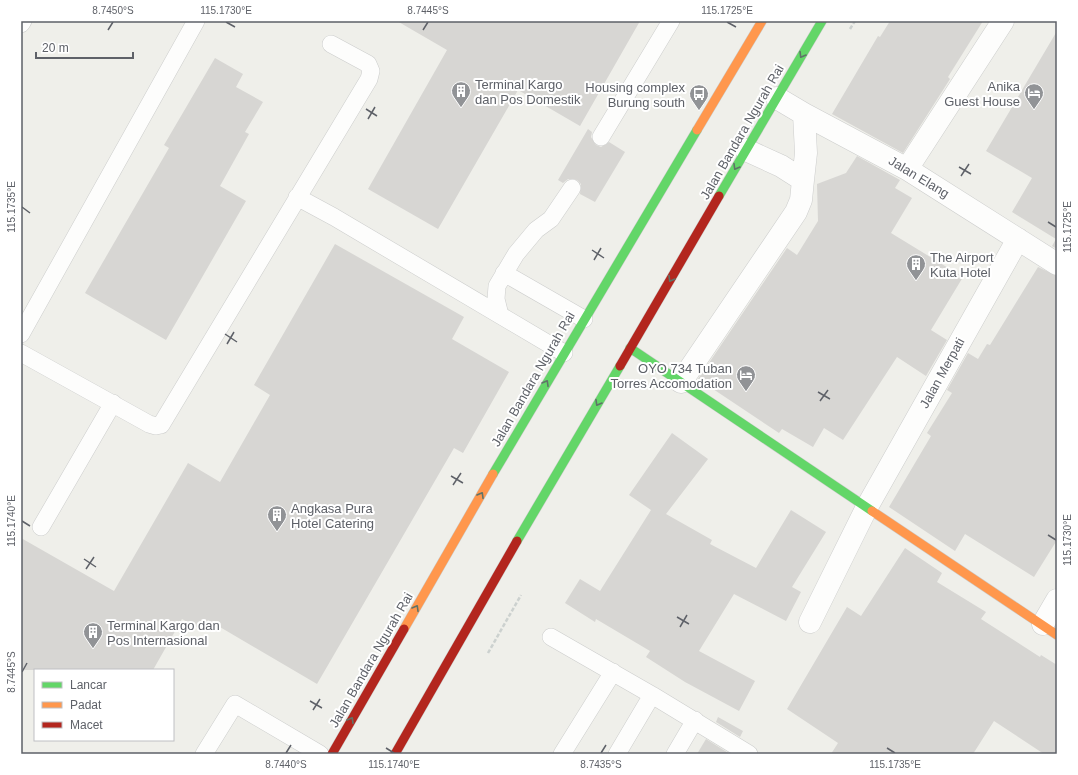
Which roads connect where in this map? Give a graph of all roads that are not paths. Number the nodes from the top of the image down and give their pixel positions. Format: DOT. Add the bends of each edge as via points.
graph roads {
  1 [pos="23,21"];
  2 [pos="196,21"];
  3 [pos="671,21"];
  4 [pos="762,21"];
  5 [pos="822,21"];
  6 [pos="1003,21"];
  7 [pos="21,24"];
  8 [pos="331,44"];
  9 [pos="777,98"];
  10 [pos="804,114"];
  11 [pos="602,138"];
  12 [pos="746,150"];
  13 [pos="907,169"];
  14 [pos="804,180"];
  15 [pos="572,188"];
  16 [pos="297,197"];
  17 [pos="1018,239"];
  18 [pos="1057,264"];
  19 [pos="504,273"];
  20 [pos="500,315"];
  21 [pos="584,319"];
  22 [pos="21,334"];
  23 [pos="630,348"];
  24 [pos="21,353"];
  25 [pos="564,353"];
  26 [pos="680,382"];
  27 [pos="113,403"];
  28 [pos="867,507"];
  29 [pos="41,527"];
  30 [pos="1057,600"];
  31 [pos="810,622"];
  32 [pos="1050,629"];
  33 [pos="551,638"];
  34 [pos="613,672"];
  35 [pos="652,695"];
  36 [pos="695,720"];
  37 [pos="204,754"];
  38 [pos="320,754"];
  39 [pos="332,754"];
  40 [pos="395,754"];
  41 [pos="562,754"];
  42 [pos="617,754"];
  43 [pos="675,754"];
  44 [pos="749,754"];
  1 -- 7 [label="lane"];
  2 -- 22 [label="lane"];
  3 -- 11 [label="lane"];
  4 -- 21 [label="street, Jalan Bandara Ngurah Rai"];
  5 -- 9 [label="street, Jalan Bandara Ngurah Rai, one-way"];
  6 -- 13 [label="street"];
  8 -- 16 [label="lane" via="368,64 371,71 369,79"];
  9 -- 10 [label="street, Jalan Elang"];
  9 -- 12 [label="street, Jalan Bandara Ngurah Rai"];
  10 -- 13 [label="street, Jalan Elang"];
  10 -- 14 [label="street"];
  12 -- 14 [label="street"];
  12 -- 23 [label="street, Jalan Bandara Ngurah Rai, one-way"];
  13 -- 17 [label="street, Jalan Elang"];
  14 -- 26 [label="street" via="796,212"];
  15 -- 19 [label="lane" via="551,218 536,230 516,254"];
  16 -- 20 [label="lane"];
  16 -- 27 [label="lane" via="161,425 156,426"];
  17 -- 18 [label="street, Jalan Elang"];
  17 -- 28 [label="street, Jalan Merpati"];
  19 -- 20 [label="lane" via="497,286 496,299"];
  19 -- 21 [label="lane"];
  20 -- 25 [label="lane"];
  21 -- 25 [label="street, Jalan Bandara Ngurah Rai"];
  23 -- 26 [label="street"];
  23 -- 40 [label="street, Jalan Bandara Ngurah Rai, one-way"];
  24 -- 27 [label="lane"];
  39 -- 25 [label="street, Jalan Bandara Ngurah Rai, one-way"];
  26 -- 28 [label="street"];
  27 -- 29 [label="lane"];
  28 -- 31 [label="street, Jalan Merpati"];
  28 -- 32 [label="street"];
  30 -- 32 [label="street"];
  33 -- 34 [label="lane"];
  34 -- 35 [label="lane"];
  34 -- 41 [label="lane"];
  35 -- 36 [label="lane"];
  35 -- 42 [label="lane"];
  36 -- 43 [label="lane"];
  36 -- 44 [label="lane"];
  37 -- 38 [label="lane" via="235,704"];
}
